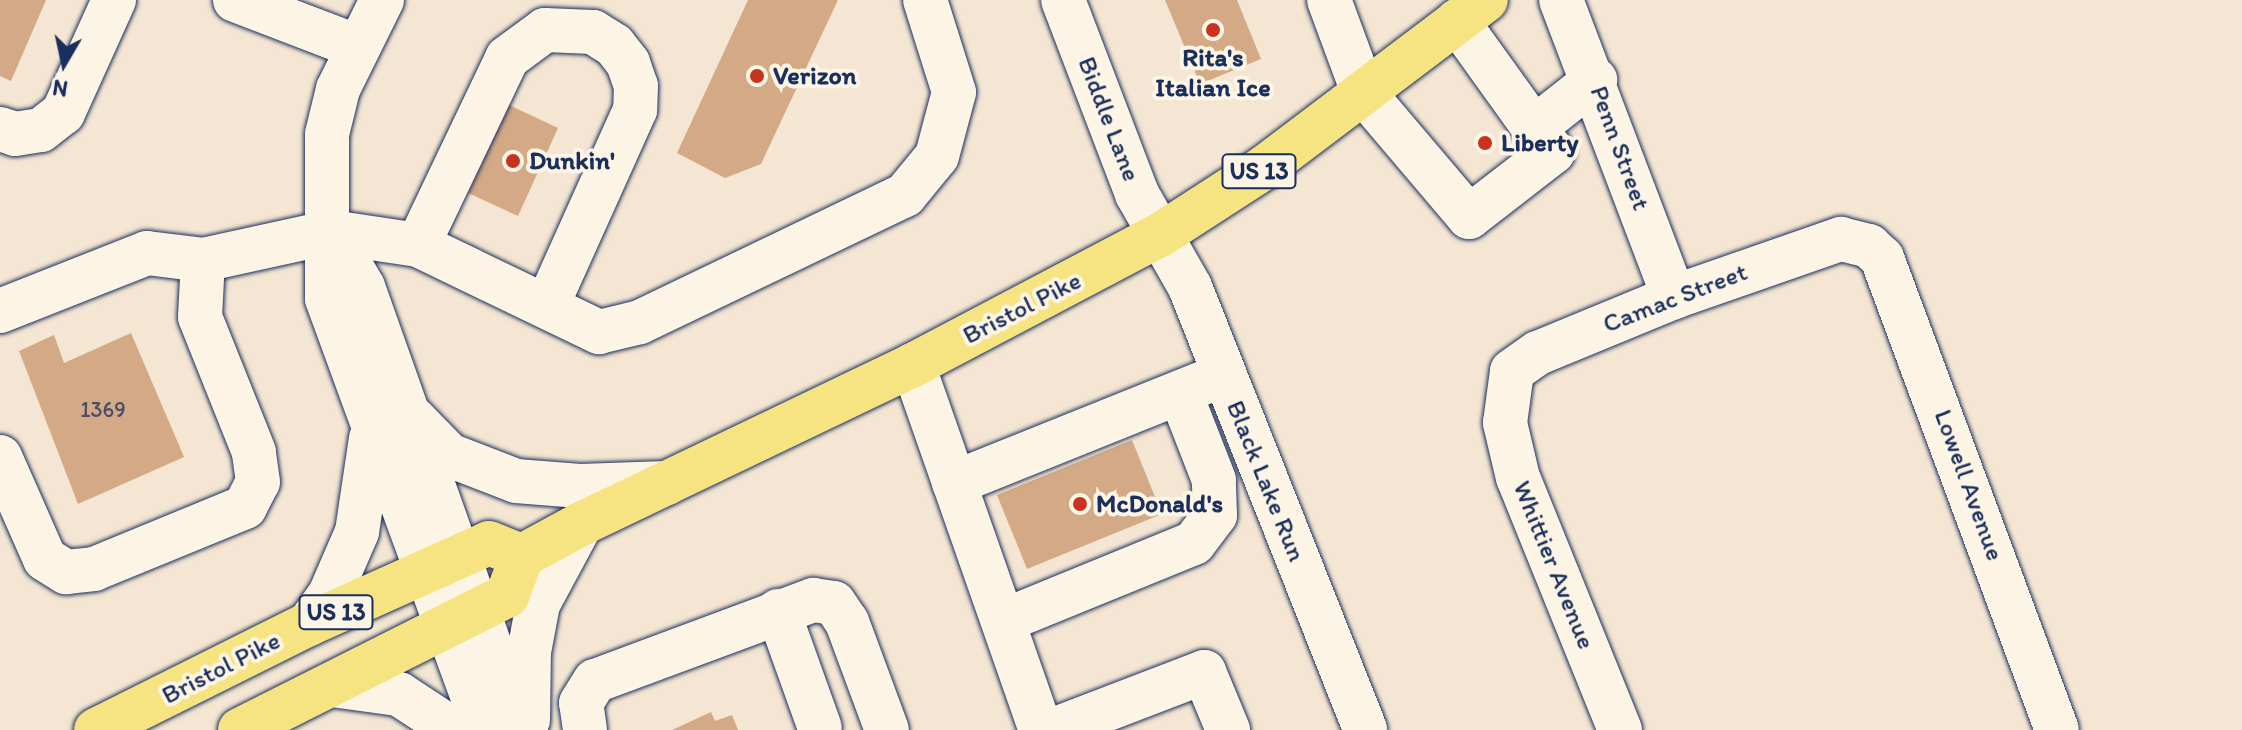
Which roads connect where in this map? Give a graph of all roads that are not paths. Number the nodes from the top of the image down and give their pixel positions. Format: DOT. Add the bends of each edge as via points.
graph roads {
  1 [pos="114,0"];
  2 [pos="235,0"];
  3 [pos="382,0"];
  4 [pos="925,0"];
  5 [pos="1063,0"];
  6 [pos="1329,0"];
  7 [pos="1561,0"];
  8 [pos="1472,11"];
  9 [pos="358,47"];
  10 [pos="1595,80"];
  11 [pos="1363,92"];
  12 [pos="1534,128"];
  13 [pos="0,129"];
  14 [pos="331,232"];
  15 [pos="1160,235"];
  16 [pos="418,245"];
  17 [pos="1869,246"];
  18 [pos="203,260"];
  19 [pos="1674,297"];
  20 [pos="547,306"];
  21 [pos="0,311"];
  22 [pos="913,365"];
  23 [pos="1224,375"];
  24 [pos="1180,393"];
  25 [pos="1506,397"];
  26 [pos="390,418"];
  27 [pos="0,457"];
  28 [pos="667,483"];
  29 [pos="954,483"];
  30 [pos="581,524"];
  31 [pos="522,556"];
  32 [pos="442,564"];
  33 [pos="778,611"];
  34 [pos="462,617"];
  35 [pos="1003,621"];
  36 [pos="309,624"];
  37 [pos="332,685"];
  38 [pos="820,728"];
  39 [pos="96,730"];
  40 [pos="240,730"];
  41 [pos="454,730"];
  42 [pos="485,730"];
  43 [pos="527,730"];
  44 [pos="585,730"];
  45 [pos="887,730"];
  46 [pos="1041,730"];
  47 [pos="1053,730"];
  48 [pos="1228,730"];
  49 [pos="1365,730"];
  50 [pos="1620,730"];
  51 [pos="2057,730"];
  1 -- 13 [label="street" via="63,113 41,130 15,134"];
  2 -- 9 [label="street"];
  3 -- 9 [label="street"];
  4 -- 20 [label="street" via="954,92 937,156 905,195 640,322 599,332"];
  5 -- 15 [label="street, Biddle Lane" via="1137,194"];
  6 -- 11 [label="street"];
  7 -- 10 [label="street, Penn Street"];
  8 -- 11 [label="main road, Bristol Pike / US 13"];
  8 -- 12 [label="street"];
  9 -- 14 [label="street" via="338,89 327,134"];
  10 -- 12 [label="street"];
  10 -- 19 [label="street, Penn Street"];
  11 -- 12 [label="street" via="1469,217 1553,152"];
  11 -- 15 [label="main road, Bristol Pike / US 13" via="1265,167"];
  14 -- 16 [label="street"];
  14 -- 18 [label="street"];
  14 -- 26 [label="street" via="363,287"];
  15 -- 22 [label="main road, Bristol Pike / US 13"];
  15 -- 23 [label="street, Black Lake Run" via="1190,287"];
  16 -- 20 [label="street"];
  16 -- 20 [label="street" via="507,58 545,30 593,32 614,45 628,63 636,86 635,110"];
  17 -- 19 [label="street, Camac Street" via="1822,241"];
  17 -- 51 [label="street, Lowell Avenue" via="1882,258 1947,422"];
  18 -- 21 [label="street" via="147,253"];
  18 -- 27 [label="street" via="200,317 254,452 258,482 245,507 94,569 66,572 45,559"];
  19 -- 25 [label="street, Camac Street" via="1538,353 1512,371"];
  22 -- 28 [label="main road, Bristol Pike / US 13"];
  22 -- 29 [label="street"];
  23 -- 24 [label="street"];
  23 -- 49 [label="street, Black Lake Run"];
  24 -- 29 [label="street"];
  24 -- 35 [label="street" via="1214,480 1215,515 1194,543"];
  25 -- 50 [label="street, Whittier Avenue" via="1505,423 1518,478"];
  26 -- 28 [label="street" via="490,475 547,485"];
  26 -- 32 [label="street"];
  26 -- 36 [label="street" via="357,532 331,592"];
  28 -- 30 [label="main road, Bristol Pike / US 13"];
  29 -- 35 [label="street"];
  30 -- 31 [label="main road, Bristol Pike / US 13"];
  30 -- 43 [label="street" via="538,604 529,652"];
  31 -- 32 [label="main road, Bristol Pike / US 13" via="489,543"];
  31 -- 34 [label="main road, US 13" via="507,596"];
  32 -- 34 [label="street"];
  32 -- 36 [label="main road, Bristol Pike / US 13"];
  33 -- 38 [label="street"];
  33 -- 44 [label="street" via="595,681 581,703"];
  33 -- 45 [label="street" via="813,600 834,603 847,622"];
  34 -- 37 [label="main road, US 13"];
  34 -- 42 [label="street"];
  34 -- 43 [label="street"];
  35 -- 46 [label="street"];
  36 -- 39 [label="main road, Bristol Pike / US 13"];
  37 -- 40 [label="main road, US 13"];
  37 -- 41 [label="street" via="399,694"];
  47 -- 48 [label="street" via="1204,672"];
}
